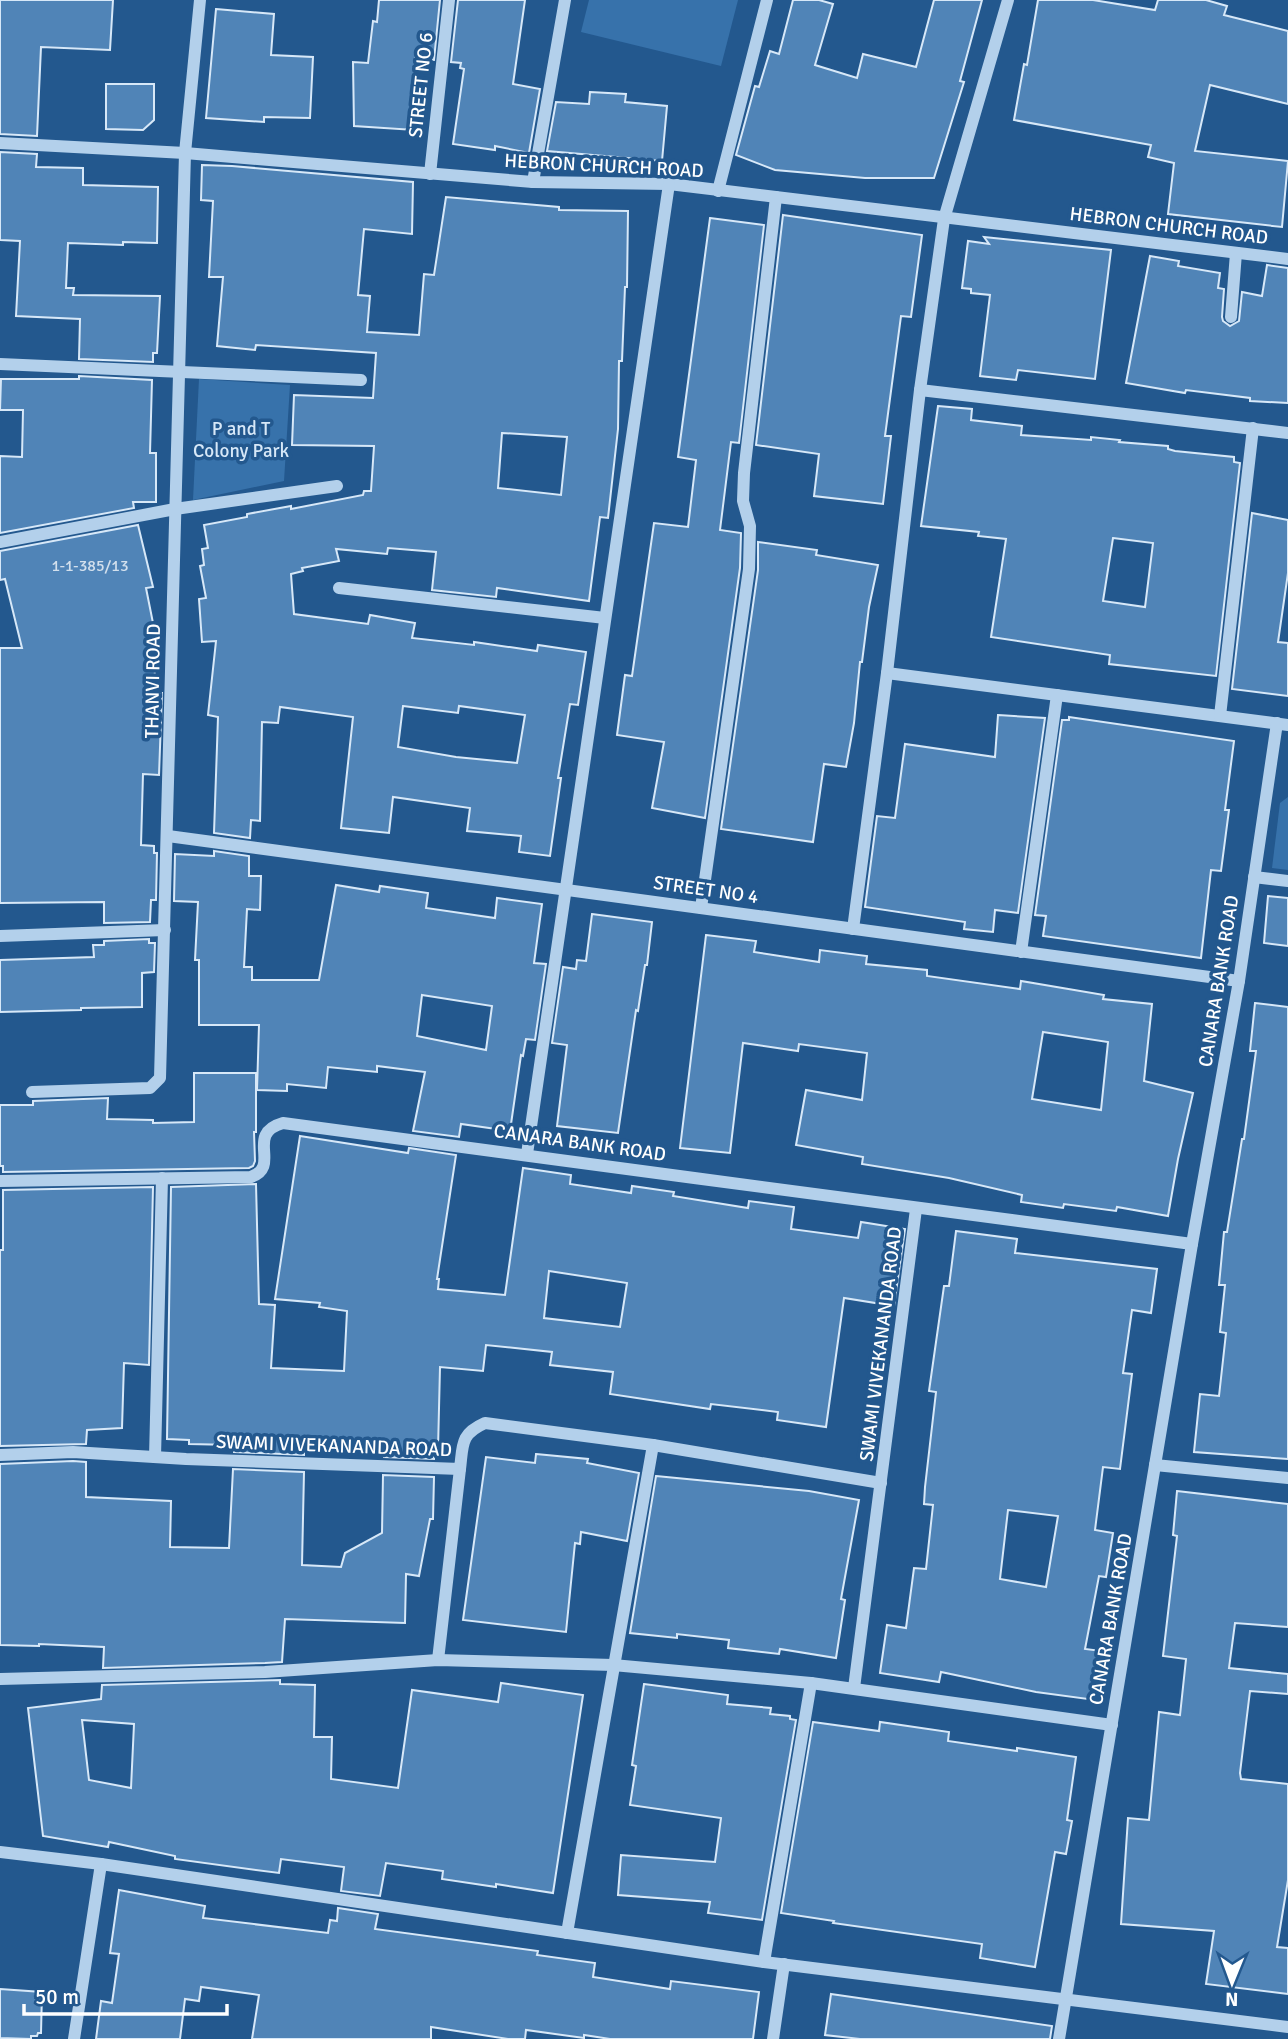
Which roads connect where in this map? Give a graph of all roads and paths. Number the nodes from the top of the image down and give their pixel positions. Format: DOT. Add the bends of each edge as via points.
graph roads {
  1 [pos="200,0"];
  2 [pos="449,0"];
  3 [pos="565,0"];
  4 [pos="767,0"];
  5 [pos="1008,0"];
  6 [pos="0,144"];
  7 [pos="186,153"];
  8 [pos="430,174"];
  9 [pos="533,182"];
  10 [pos="669,184"];
  11 [pos="718,191"];
  12 [pos="776,197"];
  13 [pos="944,219"];
  14 [pos="1236,253"];
  15 [pos="1288,259"];
  16 [pos="1231,317"];
  17 [pos="0,364"];
  18 [pos="179,371"];
  19 [pos="361,380"];
  20 [pos="920,390"];
  21 [pos="1253,428"];
  22 [pos="1288,433"];
  23 [pos="337,486"];
  24 [pos="175,509"];
  25 [pos="0,542"];
  26 [pos="338,588"];
  27 [pos="605,618"];
  28 [pos="887,673"];
  29 [pos="1057,695"];
  30 [pos="1220,716"];
  31 [pos="1282,724"];
  32 [pos="167,836"];
  33 [pos="1254,877"];
  34 [pos="1288,881"];
  35 [pos="565,890"];
  36 [pos="701,908"];
  37 [pos="853,929"];
  38 [pos="165,930"];
  39 [pos="0,936"];
  40 [pos="1021,952"];
  41 [pos="1239,981"];
  42 [pos="32,1092"];
  43 [pos="527,1154"];
  44 [pos="162,1178"];
  45 [pos="0,1181"];
  46 [pos="916,1209"];
  47 [pos="1192,1244"];
  48 [pos="653,1445"];
  49 [pos="0,1455"];
  50 [pos="155,1457"];
  51 [pos="1155,1465"];
  52 [pos="460,1469"];
  53 [pos="1288,1479"];
  54 [pos="881,1483"];
  55 [pos="438,1660"];
  56 [pos="613,1665"];
  57 [pos="0,1679"];
  58 [pos="811,1683"];
  59 [pos="855,1688"];
  60 [pos="1112,1725"];
  61 [pos="0,1852"];
  62 [pos="101,1864"];
  63 [pos="567,1934"];
  64 [pos="764,1962"];
  65 [pos="784,1964"];
  66 [pos="1065,2000"];
  67 [pos="1288,2027"];
  68 [pos="74,2039"];
  69 [pos="773,2039"];
  70 [pos="1059,2039"];
  1 -- 7 [label="street, THANVI ROAD"];
  2 -- 8 [label="street, STREET NO 6"];
  3 -- 9 [label="street"];
  4 -- 11 [label="street"];
  5 -- 13 [label="street"];
  6 -- 7 [label="street, HEBRON CHURCH ROAD"];
  7 -- 8 [label="street, HEBRON CHURCH ROAD"];
  7 -- 18 [label="street, THANVI ROAD"];
  8 -- 9 [label="street, HEBRON CHURCH ROAD"];
  9 -- 10 [label="street, HEBRON CHURCH ROAD"];
  10 -- 11 [label="street, HEBRON CHURCH ROAD"];
  10 -- 27 [label="street"];
  11 -- 12 [label="street, HEBRON CHURCH ROAD"];
  12 -- 13 [label="street, HEBRON CHURCH ROAD"];
  12 -- 36 [label="street" via="744,473 743,501 751,526 749,569"];
  13 -- 14 [label="street, HEBRON CHURCH ROAD"];
  13 -- 20 [label="street"];
  14 -- 15 [label="street, HEBRON CHURCH ROAD"];
  14 -- 16 [label="street"];
  17 -- 18 [label="street"];
  18 -- 19 [label="street"];
  18 -- 24 [label="street, THANVI ROAD"];
  20 -- 21 [label="street"];
  20 -- 28 [label="street"];
  21 -- 22 [label="street"];
  21 -- 30 [label="street"];
  23 -- 24 [label="street"];
  24 -- 25 [label="street"];
  24 -- 32 [label="street, THANVI ROAD"];
  26 -- 27 [label="street"];
  27 -- 35 [label="street"];
  28 -- 29 [label="street"];
  28 -- 37 [label="street"];
  29 -- 30 [label="street"];
  29 -- 40 [label="street"];
  30 -- 31 [label="street"];
  31 -- 33 [label="street, CANARA BANK ROAD"];
  32 -- 35 [label="street, STREET NO 4"];
  32 -- 38 [label="street, THANVI ROAD"];
  33 -- 34 [label="street"];
  33 -- 41 [label="street, CANARA BANK ROAD"];
  35 -- 36 [label="street, STREET NO 4"];
  35 -- 43 [label="street"];
  36 -- 37 [label="street, STREET NO 4"];
  37 -- 40 [label="street, STREET NO 4"];
  38 -- 39 [label="street"];
  38 -- 42 [label="street, THANVI ROAD" via="160,1078 150,1088"];
  40 -- 41 [label="street, STREET NO 4"];
  41 -- 47 [label="street, CANARA BANK ROAD"];
  43 -- 44 [label="street, CANARA BANK ROAD" via="283,1123 264,1135 264,1167 259,1174"];
  43 -- 46 [label="street, CANARA BANK ROAD"];
  44 -- 45 [label="street, CANARA BANK ROAD"];
  44 -- 50 [label="street"];
  46 -- 47 [label="street, CANARA BANK ROAD"];
  46 -- 54 [label="street, SWAMI VIVEKANANDA ROAD"];
  47 -- 51 [label="street, CANARA BANK ROAD"];
  48 -- 52 [label="street, SWAMI VIVEKANANDA ROAD" via="485,1423 464,1438"];
  48 -- 54 [label="street, SWAMI VIVEKANANDA ROAD"];
  48 -- 56 [label="street"];
  49 -- 50 [label="street, SWAMI VIVEKANANDA ROAD" via="73,1452"];
  50 -- 52 [label="street, SWAMI VIVEKANANDA ROAD"];
  51 -- 53 [label="street"];
  51 -- 60 [label="street, CANARA BANK ROAD"];
  52 -- 55 [label="street"];
  54 -- 59 [label="street, SWAMI VIVEKANANDA ROAD"];
  55 -- 56 [label="street"];
  55 -- 57 [label="street" via="265,1672"];
  56 -- 58 [label="street"];
  56 -- 63 [label="street"];
  58 -- 59 [label="street"];
  58 -- 64 [label="street"];
  59 -- 60 [label="street"];
  60 -- 66 [label="street, CANARA BANK ROAD"];
  61 -- 62 [label="street"];
  62 -- 63 [label="street"];
  62 -- 68 [label="street"];
  63 -- 64 [label="street"];
  64 -- 65 [label="street"];
  65 -- 66 [label="street"];
  65 -- 69 [label="street"];
  66 -- 67 [label="street"];
  66 -- 70 [label="street, CANARA BANK ROAD"];
}
